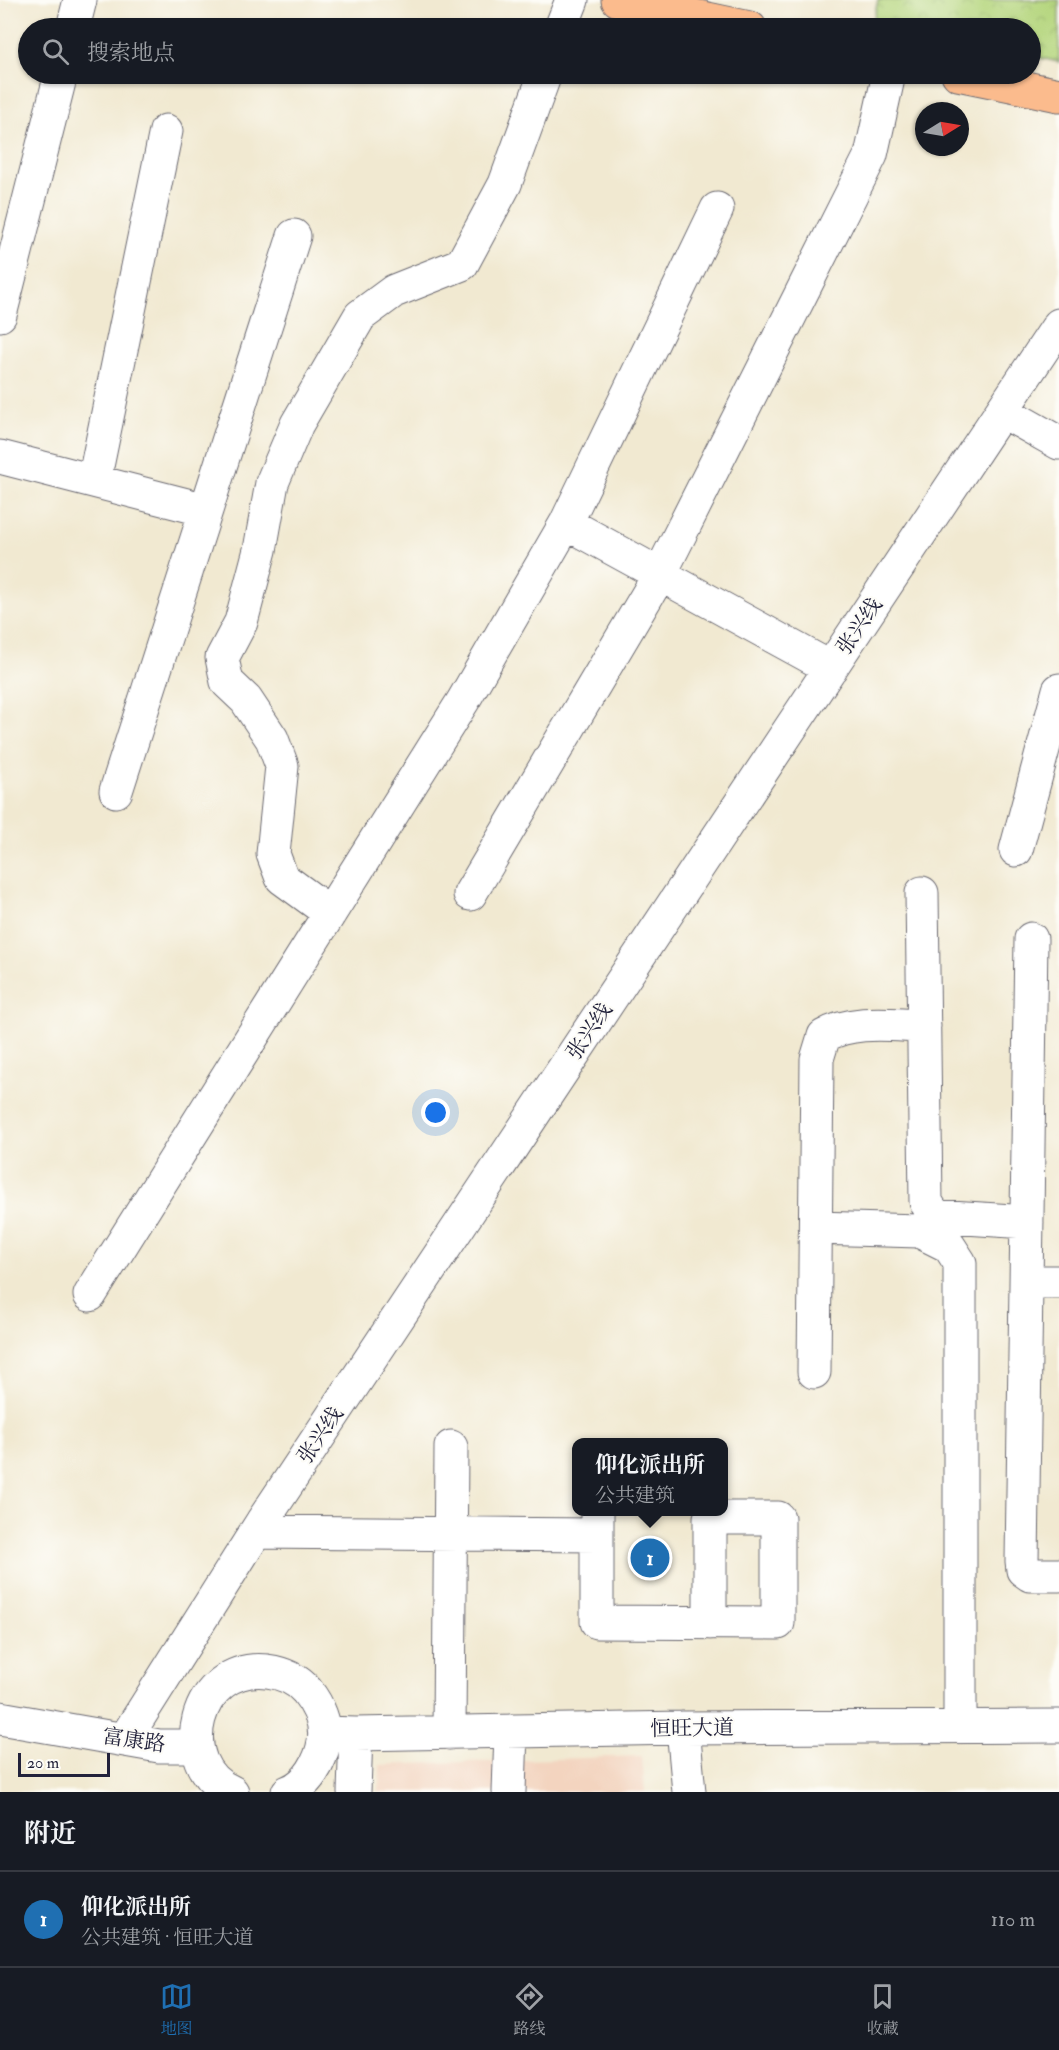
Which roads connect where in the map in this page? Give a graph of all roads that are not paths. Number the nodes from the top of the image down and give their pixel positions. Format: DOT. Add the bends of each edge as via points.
graph roads {
  1 [pos="80,0"];
  2 [pos="572,0"];
  3 [pos="618,0"];
  4 [pos="76,18"];
  5 [pos="565,18"];
  6 [pos="703,18"];
  7 [pos="59,84"];
  8 [pos="541,84"];
  9 [pos="888,84"];
  10 [pos="1006,84"];
  11 [pos="1059,95"];
  12 [pos="166,131"];
  13 [pos="717,209"];
  14 [pos="294,236"];
  15 [pos="0,315"];
  16 [pos="1059,325"];
  17 [pos="1002,411"];
  18 [pos="1059,443"];
  19 [pos="0,457"];
  20 [pos="94,481"];
  21 [pos="206,510"];
  22 [pos="566,523"];
  23 [pos="660,574"];
  24 [pos="831,668"];
  25 [pos="1059,690"];
  26 [pos="116,791"];
  27 [pos="1016,850"];
  28 [pos="922,893"];
  29 [pos="470,894"];
  30 [pos="330,913"];
  31 [pos="1031,939"];
  32 [pos="924,1026"];
  33 [pos="1027,1222"];
  34 [pos="816,1228"];
  35 [pos="1026,1282"];
  36 [pos="1059,1282"];
  37 [pos="90,1295"];
  38 [pos="814,1372"];
  39 [pos="451,1447"];
  40 [pos="597,1523"];
  41 [pos="256,1532"];
  42 [pos="450,1534"];
  43 [pos="1059,1575"];
  44 [pos="710,1623"];
  45 [pos="0,1718"];
  46 [pos="960,1726"];
  47 [pos="1059,1726"];
  48 [pos="683,1728"];
  49 [pos="511,1731"];
  50 [pos="341,1733"];
  51 [pos="449,1733"];
  52 [pos="124,1739"];
  53 [pos="197,1746"];
  54 [pos="232,1792"];
  55 [pos="288,1792"];
  56 [pos="354,1792"];
  57 [pos="509,1792"];
  58 [pos="689,1792"];
  1 -- 4 [label="street"];
  2 -- 5 [label="street"];
  3 -- 6 [label="main road"];
  7 -- 15 [label="street"];
  8 -- 30 [label="street" via="505,184 462,264 394,291 360,316 297,424 272,483 241,622 222,658 227,682 246,700 272,739 282,766 273,854 282,878"];
  9 -- 23 [label="street" via="872,155"];
  10 -- 11 [label="main road"];
  12 -- 20 [label="street"];
  13 -- 22 [label="street"];
  14 -- 21 [label="street"];
  16 -- 17 [label="street, 张兴线"];
  17 -- 18 [label="street"];
  17 -- 24 [label="street, 张兴线"];
  19 -- 20 [label="street"];
  20 -- 21 [label="street"];
  21 -- 26 [label="street"];
  22 -- 23 [label="street"];
  22 -- 30 [label="street" via="463,701"];
  23 -- 24 [label="street"];
  23 -- 29 [label="street"];
  24 -- 41 [label="street, 张兴线"];
  25 -- 27 [label="street"];
  28 -- 32 [label="street"];
  30 -- 37 [label="street"];
  31 -- 33 [label="street"];
  32 -- 33 [label="street" via="926,1202 935,1216"];
  32 -- 34 [label="street" via="858,1024 837,1028 824,1036 817,1059"];
  33 -- 35 [label="street"];
  34 -- 38 [label="street"];
  34 -- 46 [label="street" via="918,1231 949,1246 960,1263"];
  35 -- 36 [label="street"];
  35 -- 43 [label="street" via="1023,1570 1030,1575"];
  39 -- 42 [label="street"];
  40 -- 42 [label="street"];
  40 -- 44 [label="street" via="597,1623"];
  41 -- 42 [label="street"];
  41 -- 52 [label="street, 张兴线"];
  42 -- 51 [label="street"];
  45 -- 52 [label="street, 富康路"];
  46 -- 47 [label="street, 恒旺大道"];
  46 -- 48 [label="street, 恒旺大道"];
  48 -- 49 [label="street, 恒旺大道"];
  48 -- 58 [label="street"];
  49 -- 51 [label="street, 恒旺大道"];
  49 -- 57 [label="street"];
  50 -- 51 [label="street, 恒旺大道"];
  50 -- 53 [label="street" via="301,1684 280,1673 254,1670 228,1678 208,1695 197,1720"];
  50 -- 55 [label="street" via="322,1751 312,1773"];
  50 -- 56 [label="street"];
  52 -- 53 [label="street, 富康路" via="159,1746"];
  53 -- 54 [label="street" via="207,1771"];
}
